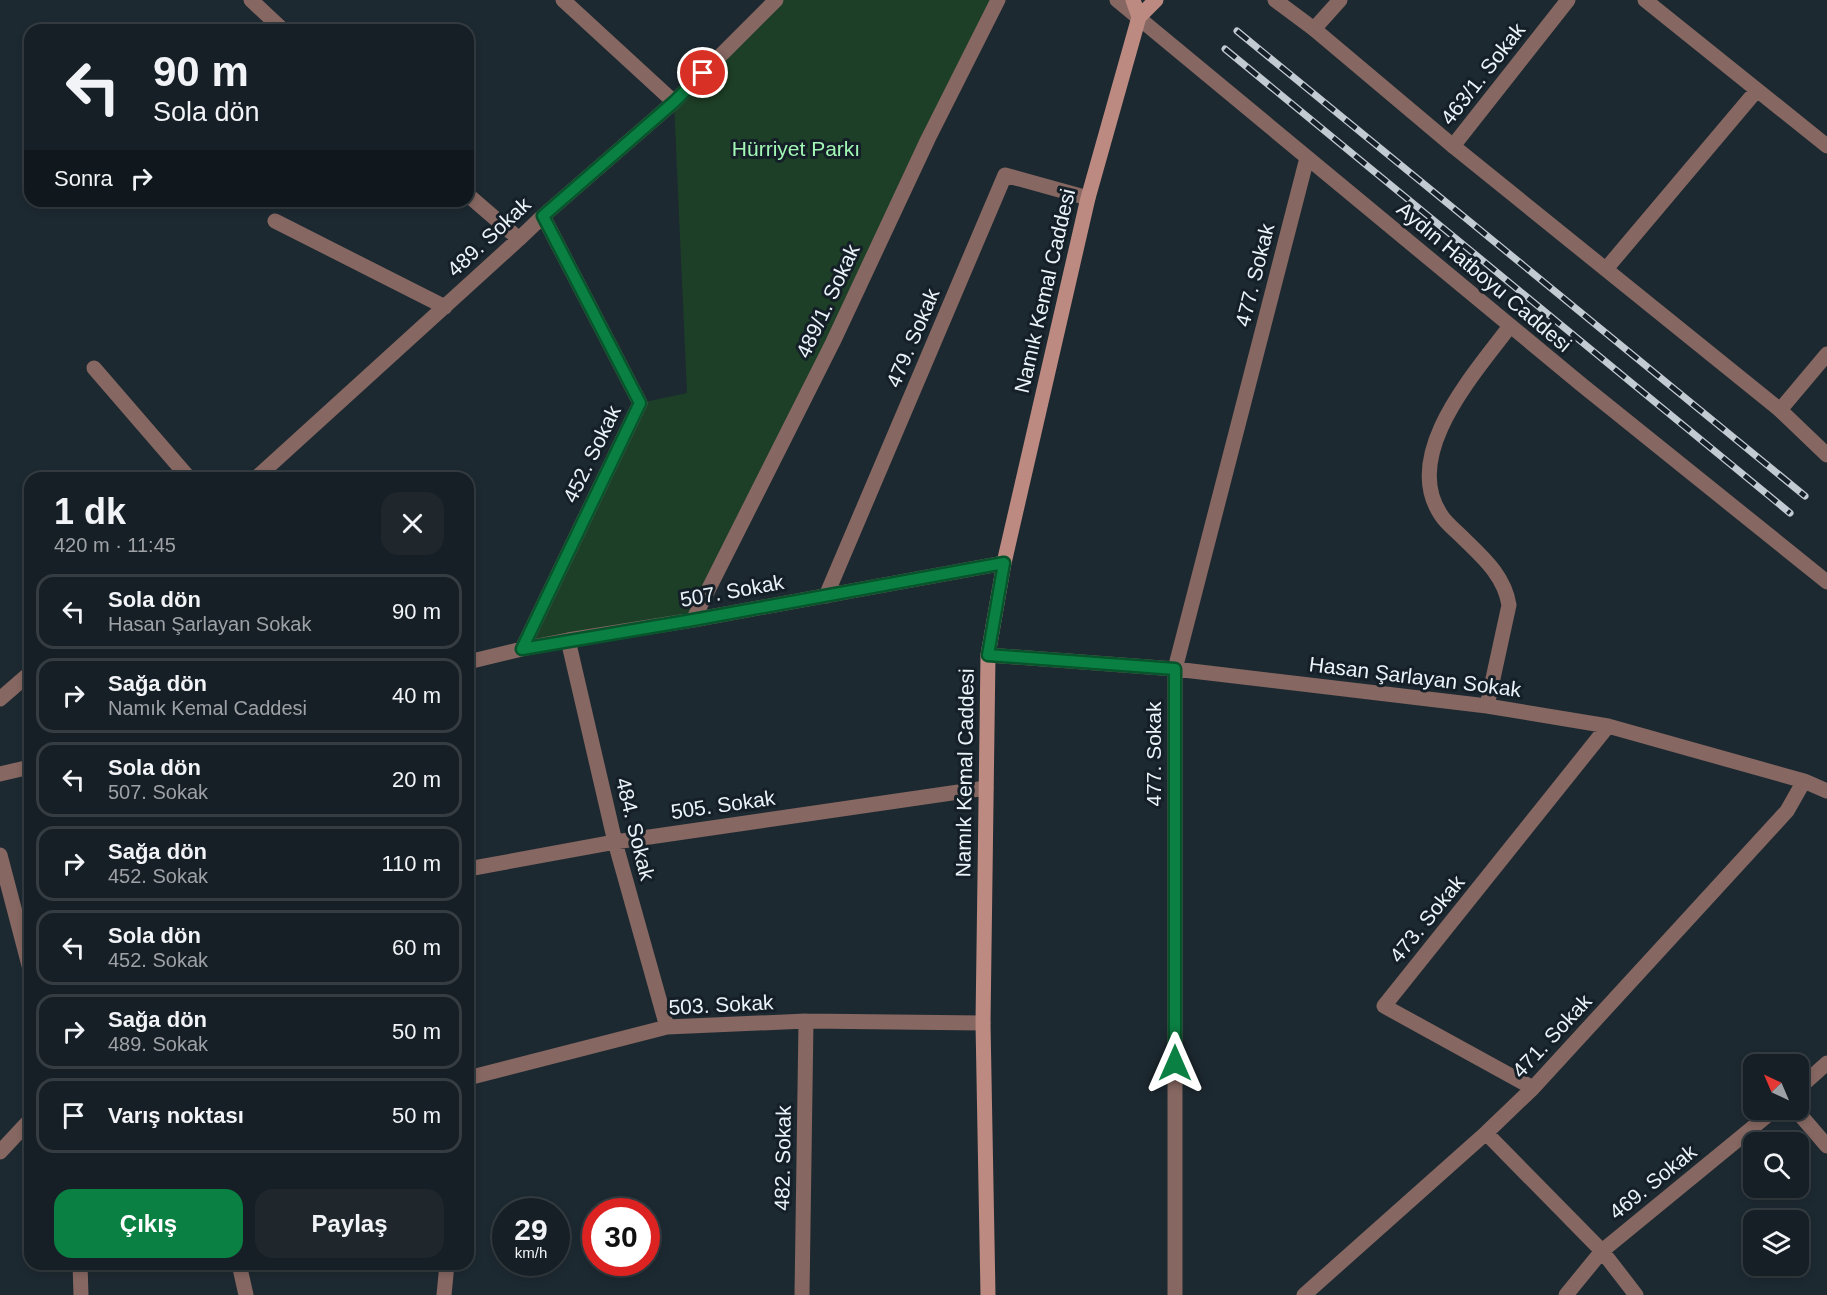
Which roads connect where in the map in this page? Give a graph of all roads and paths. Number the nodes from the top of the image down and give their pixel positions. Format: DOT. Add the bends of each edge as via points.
graph roads {
  1 [pos="252,0"];
  2 [pos="563,0"];
  3 [pos="776,0"];
  4 [pos="998,0"];
  5 [pos="1117,0"];
  6 [pos="1133,0"];
  7 [pos="1156,0"];
  8 [pos="1275,0"];
  9 [pos="1340,0"];
  10 [pos="1568,0"];
  11 [pos="1645,0"];
  12 [pos="1139,17"];
  13 [pos="277,24"];
  14 [pos="1314,29"];
  15 [pos="1757,90"];
  16 [pos="674,102"];
  17 [pos="1453,146"];
  18 [pos="1827,146"];
  19 [pos="1307,158"];
  20 [pos="1088,198"];
  21 [pos="474,200"];
  22 [pos="543,216"];
  23 [pos="275,221"];
  24 [pos="519,239"];
  25 [pos="1606,269"];
  26 [pos="445,307"];
  27 [pos="1510,326"];
  28 [pos="1827,354"];
  29 [pos="94,368"];
  30 [pos="1780,410"];
  31 [pos="1827,454"];
  32 [pos="184,472"];
  33 [pos="263,472"];
  34 [pos="1004,563"];
  35 [pos="1827,582"];
  36 [pos="826,596"];
  37 [pos="693,620"];
  38 [pos="568,640"];
  39 [pos="522,649"];
  40 [pos="988,655"];
  41 [pos="474,661"];
  42 [pos="1175,669"];
  43 [pos="24,678"];
  44 [pos="0,699"];
  45 [pos="1487,705"];
  46 [pos="1608,726"];
  47 [pos="24,768"];
  48 [pos="0,774"];
  49 [pos="1804,781"];
  50 [pos="986,788"];
  51 [pos="1827,791"];
  52 [pos="615,842"];
  53 [pos="0,855"];
  54 [pos="474,868"];
  55 [pos="24,946"];
  56 [pos="806,1021"];
  57 [pos="983,1023"];
  58 [pos="667,1027"];
  59 [pos="1827,1063"];
  60 [pos="474,1076"];
  61 [pos="1809,1079"];
  62 [pos="1533,1088"];
  63 [pos="1762,1120"];
  64 [pos="1805,1120"];
  65 [pos="24,1126"];
  66 [pos="1486,1132"];
  67 [pos="1827,1146"];
  68 [pos="0,1152"];
  69 [pos="1602,1251"];
  70 [pos="80,1270"];
  71 [pos="240,1270"];
  72 [pos="446,1270"];
  73 [pos="81,1295"];
  74 [pos="246,1295"];
  75 [pos="444,1295"];
  76 [pos="802,1295"];
  77 [pos="988,1295"];
  78 [pos="1175,1295"];
  79 [pos="1304,1295"];
  80 [pos="1566,1295"];
  81 [pos="1636,1295"];
  1 -- 13 [label="street"];
  2 -- 16 [label="street"];
  3 -- 16 [label="street, 489. Sokak"];
  4 -- 37 [label="street, 489/1. Sokak"];
  5 -- 12 [label="street, Aydın Hatboyu Caddesi"];
  6 -- 12 [label="main road"];
  7 -- 12 [label="main road, Namık Kemal Caddesi"];
  8 -- 14 [label="street"];
  9 -- 14 [label="street"];
  10 -- 17 [label="street, 463/1. Sokak"];
  11 -- 15 [label="street"];
  12 -- 19 [label="street, Aydın Hatboyu Caddesi"];
  12 -- 20 [label="main road, Namık Kemal Caddesi"];
  14 -- 17 [label="street"];
  15 -- 18 [label="street"];
  15 -- 25 [label="street"];
  16 -- 22 [label="street, 489. Sokak"];
  17 -- 25 [label="street"];
  19 -- 27 [label="street, Aydın Hatboyu Caddesi"];
  19 -- 42 [label="street, 477. Sokak"];
  20 -- 34 [label="main road, Namık Kemal Caddesi"];
  20 -- 36 [label="street, 479. Sokak" via="1005,175"];
  21 -- 24 [label="street"];
  22 -- 24 [label="street, 489. Sokak"];
  22 -- 39 [label="street, 452. Sokak" via="640,403"];
  23 -- 26 [label="street"];
  24 -- 26 [label="street, 489. Sokak"];
  25 -- 30 [label="street"];
  26 -- 33 [label="street, 489. Sokak"];
  27 -- 35 [label="street, Aydın Hatboyu Caddesi"];
  27 -- 45 [label="street" via="1448,414 1430,466 1431,492 1442,517 1497,573 1507,594 1509,604"];
  28 -- 30 [label="street"];
  29 -- 32 [label="street"];
  30 -- 31 [label="street"];
  34 -- 36 [label="street, 507. Sokak"];
  34 -- 40 [label="main road, Namık Kemal Caddesi"];
  36 -- 37 [label="street, 507. Sokak"];
  37 -- 38 [label="street, 507. Sokak"];
  38 -- 39 [label="street, 507. Sokak"];
  38 -- 52 [label="street, 484. Sokak"];
  39 -- 41 [label="street, 507. Sokak"];
  40 -- 42 [label="street, Hasan Şarlayan Sokak"];
  40 -- 50 [label="main road, Namık Kemal Caddesi"];
  42 -- 45 [label="street, Hasan Şarlayan Sokak"];
  42 -- 78 [label="street, 477. Sokak"];
  43 -- 44 [label="street"];
  45 -- 46 [label="street, Hasan Şarlayan Sokak"];
  46 -- 49 [label="street, Hasan Şarlayan Sokak"];
  46 -- 62 [label="street, 473. Sokak" via="1384,1006"];
  47 -- 48 [label="street"];
  49 -- 51 [label="street, Hasan Şarlayan Sokak"];
  49 -- 62 [label="street, 471. Sokak" via="1787,811"];
  50 -- 52 [label="street, 505. Sokak"];
  50 -- 57 [label="main road, Namık Kemal Caddesi"];
  52 -- 54 [label="street, 505. Sokak"];
  52 -- 58 [label="street, 484. Sokak"];
  53 -- 55 [label="street"];
  56 -- 57 [label="street, 503. Sokak"];
  56 -- 58 [label="street, 503. Sokak"];
  56 -- 76 [label="street, 482. Sokak"];
  57 -- 77 [label="main road, Namık Kemal Caddesi"];
  58 -- 60 [label="street, 503. Sokak"];
  59 -- 61 [label="street"];
  62 -- 66 [label="street, 471. Sokak"];
  63 -- 69 [label="street, 469. Sokak"];
  64 -- 67 [label="street"];
  65 -- 68 [label="street"];
  66 -- 69 [label="street"];
  66 -- 79 [label="street, 471. Sokak"];
  69 -- 80 [label="street, 469. Sokak"];
  69 -- 81 [label="street"];
  70 -- 73 [label="street"];
  71 -- 74 [label="street"];
  72 -- 75 [label="street"];
}
